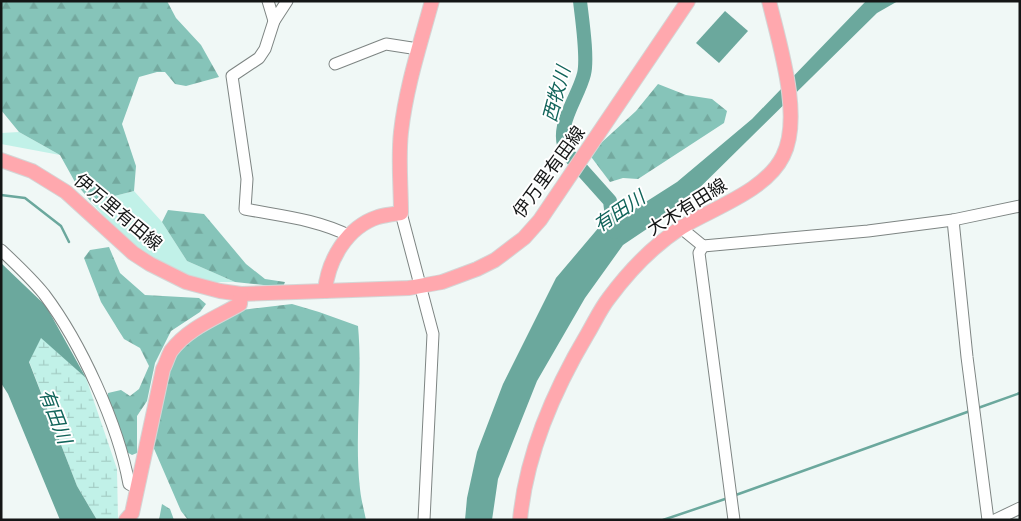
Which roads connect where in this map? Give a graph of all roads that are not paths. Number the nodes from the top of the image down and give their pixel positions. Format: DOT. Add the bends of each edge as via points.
graph roads {
  1 [pos="268,1"];
  2 [pos="287,1"];
  3 [pos="432,1"];
  4 [pos="688,1"];
  5 [pos="769,1"];
  6 [pos="274,21"];
  7 [pos="418,49"];
  8 [pos="334,64"];
  9 [pos="1,160"];
  10 [pos="1020,206"];
  11 [pos="401,213"];
  12 [pos="953,220"];
  13 [pos="682,228"];
  14 [pos="350,236"];
  15 [pos="703,246"];
  16 [pos="1,250"];
  17 [pos="421,286"];
  18 [pos="325,291"];
  19 [pos="241,294"];
  20 [pos="137,488"];
  21 [pos="1020,508"];
  22 [pos="126,520"];
  23 [pos="424,520"];
  24 [pos="520,520"];
  25 [pos="734,520"];
  26 [pos="988,520"];
  27 [pos="995,520"];
  1 -- 6 [label="street"];
  2 -- 6 [label="street"];
  3 -- 7 [label="main road"];
  4 -- 17 [label="main road, 伊万里有田線" via="572,175 524,238 477,269"];
  5 -- 13 [label="main road, 大木有田線" via="792,113 783,156 772,172 754,187"];
  6 -- 14 [label="street" via="259,58 232,76 246,179 245,209 330,226"];
  7 -- 8 [label="street" via="386,44"];
  7 -- 11 [label="main road" via="401,134"];
  9 -- 19 [label="main road, 伊万里有田線" via="32,171 66,192 133,253 150,264 186,282"];
  10 -- 12 [label="street"];
  11 -- 14 [label="main road" via="362,224"];
  11 -- 17 [label="street"];
  12 -- 15 [label="street"];
  12 -- 26 [label="street"];
  13 -- 15 [label="street"];
  13 -- 24 [label="main road, 大木有田線" via="634,268 608,298 573,359 535,446"];
  14 -- 18 [label="main road" via="331,263"];
  15 -- 25 [label="street" via="699,253"];
  16 -- 20 [label="street" via="44,294 64,325 92,375 119,443 130,484"];
  17 -- 18 [label="main road, 伊万里有田線"];
  17 -- 23 [label="street" via="433,334"];
  18 -- 19 [label="main road, 伊万里有田線"];
  19 -- 20 [label="main road" via="240,304 207,321 171,352 163,369"];
  20 -- 22 [label="main road" via="132,513"];
  21 -- 27 [label="street"];
}
